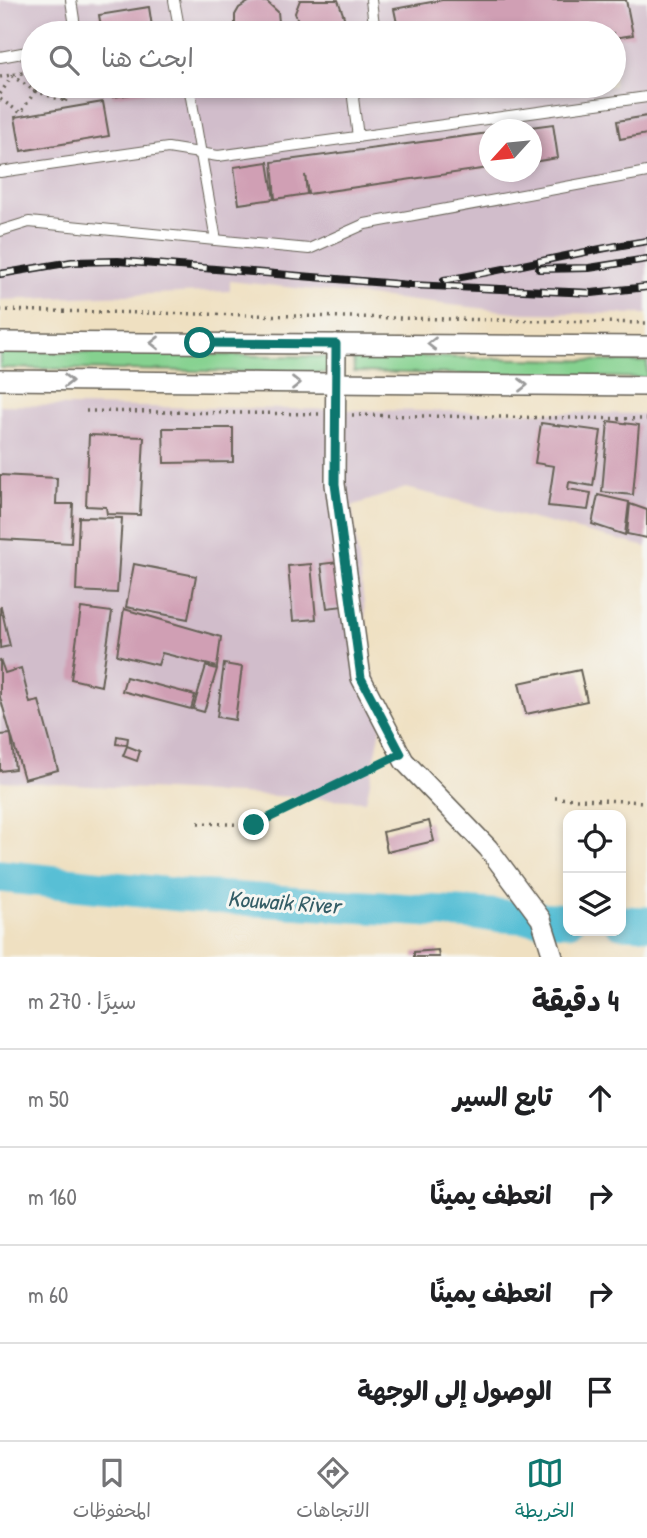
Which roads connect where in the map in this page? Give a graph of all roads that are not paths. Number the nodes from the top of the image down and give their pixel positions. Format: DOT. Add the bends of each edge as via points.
graph roads {
  1 [pos="71,0"];
  2 [pos="174,0"];
  3 [pos="371,0"];
  4 [pos="74,21"];
  5 [pos="178,21"];
  6 [pos="374,21"];
  7 [pos="21,53"];
  8 [pos="0,57"];
  9 [pos="647,97"];
  10 [pos="191,98"];
  11 [pos="353,98"];
  12 [pos="358,137"];
  13 [pos="201,153"];
  14 [pos="0,172"];
  15 [pos="647,172"];
  16 [pos="0,231"];
  17 [pos="216,240"];
  18 [pos="0,342"];
  19 [pos="336,344"];
  20 [pos="647,346"];
  21 [pos="0,380"];
  22 [pos="336,383"];
  23 [pos="647,386"];
  24 [pos="554,957"];
  1 -- 4 [label="lane"];
  2 -- 5 [label="lane"];
  3 -- 6 [label="lane"];
  7 -- 8 [label="lane"];
  9 -- 12 [label="lane"];
  10 -- 13 [label="lane"];
  11 -- 12 [label="lane"];
  12 -- 13 [label="lane" via="218,156"];
  13 -- 14 [label="lane" via="168,148"];
  13 -- 17 [label="lane"];
  15 -- 17 [label="lane" via="365,224 309,249"];
  16 -- 17 [label="lane" via="29,222"];
  19 -- 18 [label="street, one-way"];
  20 -- 19 [label="street, one-way"];
  19 -- 22 [label="street"];
  21 -- 22 [label="street, one-way"];
  22 -- 23 [label="street, one-way"];
  22 -- 24 [label="street" via="335,484 361,678 401,754 488,848 541,919"];
}
